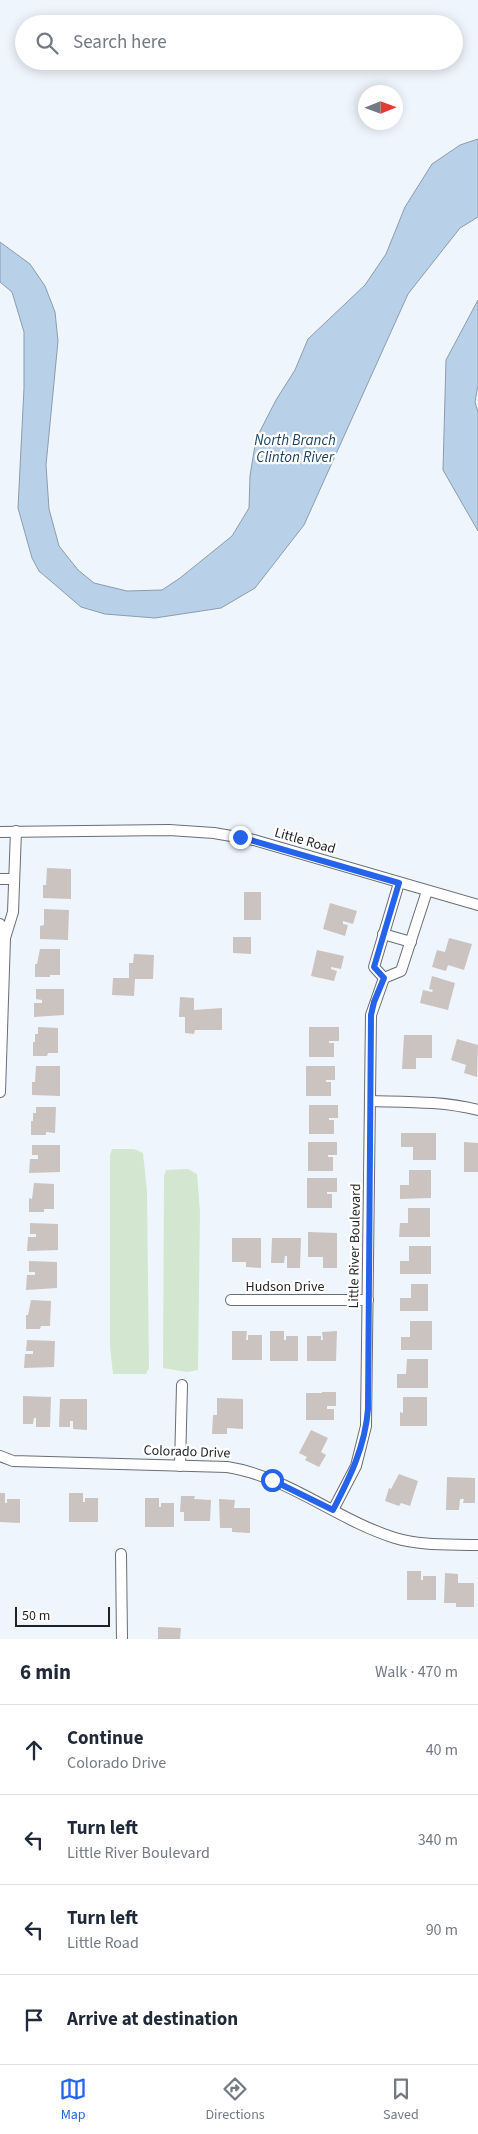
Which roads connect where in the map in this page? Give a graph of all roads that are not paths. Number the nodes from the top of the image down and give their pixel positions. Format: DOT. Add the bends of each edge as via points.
graph roads {
  1 [pos="0,832"];
  2 [pos="16,832"];
  3 [pos="0,879"];
  4 [pos="14,879"];
  5 [pos="399,883"];
  6 [pos="427,891"];
  7 [pos="478,905"];
  8 [pos="0,924"];
  9 [pos="383,934"];
  10 [pos="4,938"];
  11 [pos="411,942"];
  12 [pos="384,978"];
  13 [pos="0,1092"];
  14 [pos="370,1101"];
  15 [pos="478,1110"];
  16 [pos="231,1300"];
  17 [pos="368,1300"];
  18 [pos="182,1386"];
  19 [pos="0,1456"];
  20 [pos="180,1466"];
  21 [pos="333,1510"];
  22 [pos="478,1545"];
  23 [pos="122,1554"];
  24 [pos="122,1639"];
  1 -- 2 [label="street, Little Road"];
  2 -- 4 [label="street"];
  2 -- 5 [label="street, Little Road" via="169,830 214,833 254,840"];
  3 -- 4 [label="street"];
  4 -- 10 [label="street" via="13,912"];
  5 -- 6 [label="street, Little Road"];
  5 -- 9 [label="street"];
  6 -- 7 [label="street, Little Road"];
  6 -- 11 [label="street"];
  8 -- 10 [label="street"];
  9 -- 11 [label="street"];
  9 -- 12 [label="street" via="374,967"];
  10 -- 13 [label="street"];
  11 -- 12 [label="street" via="401,971"];
  12 -- 14 [label="street, Little River Boulevard" via="371,1015"];
  14 -- 15 [label="street" via="425,1101"];
  14 -- 17 [label="street, Little River Boulevard"];
  16 -- 17 [label="street, Hudson Drive"];
  17 -- 21 [label="street, Little River Boulevard" via="366,1426 356,1466"];
  18 -- 20 [label="street"];
  19 -- 20 [label="street, Colorado Drive" via="13,1461"];
  20 -- 21 [label="street, Colorado Drive" via="240,1469 272,1480"];
  21 -- 22 [label="street, Colorado Drive" via="408,1541"];
  23 -- 24 [label="street"];
}
